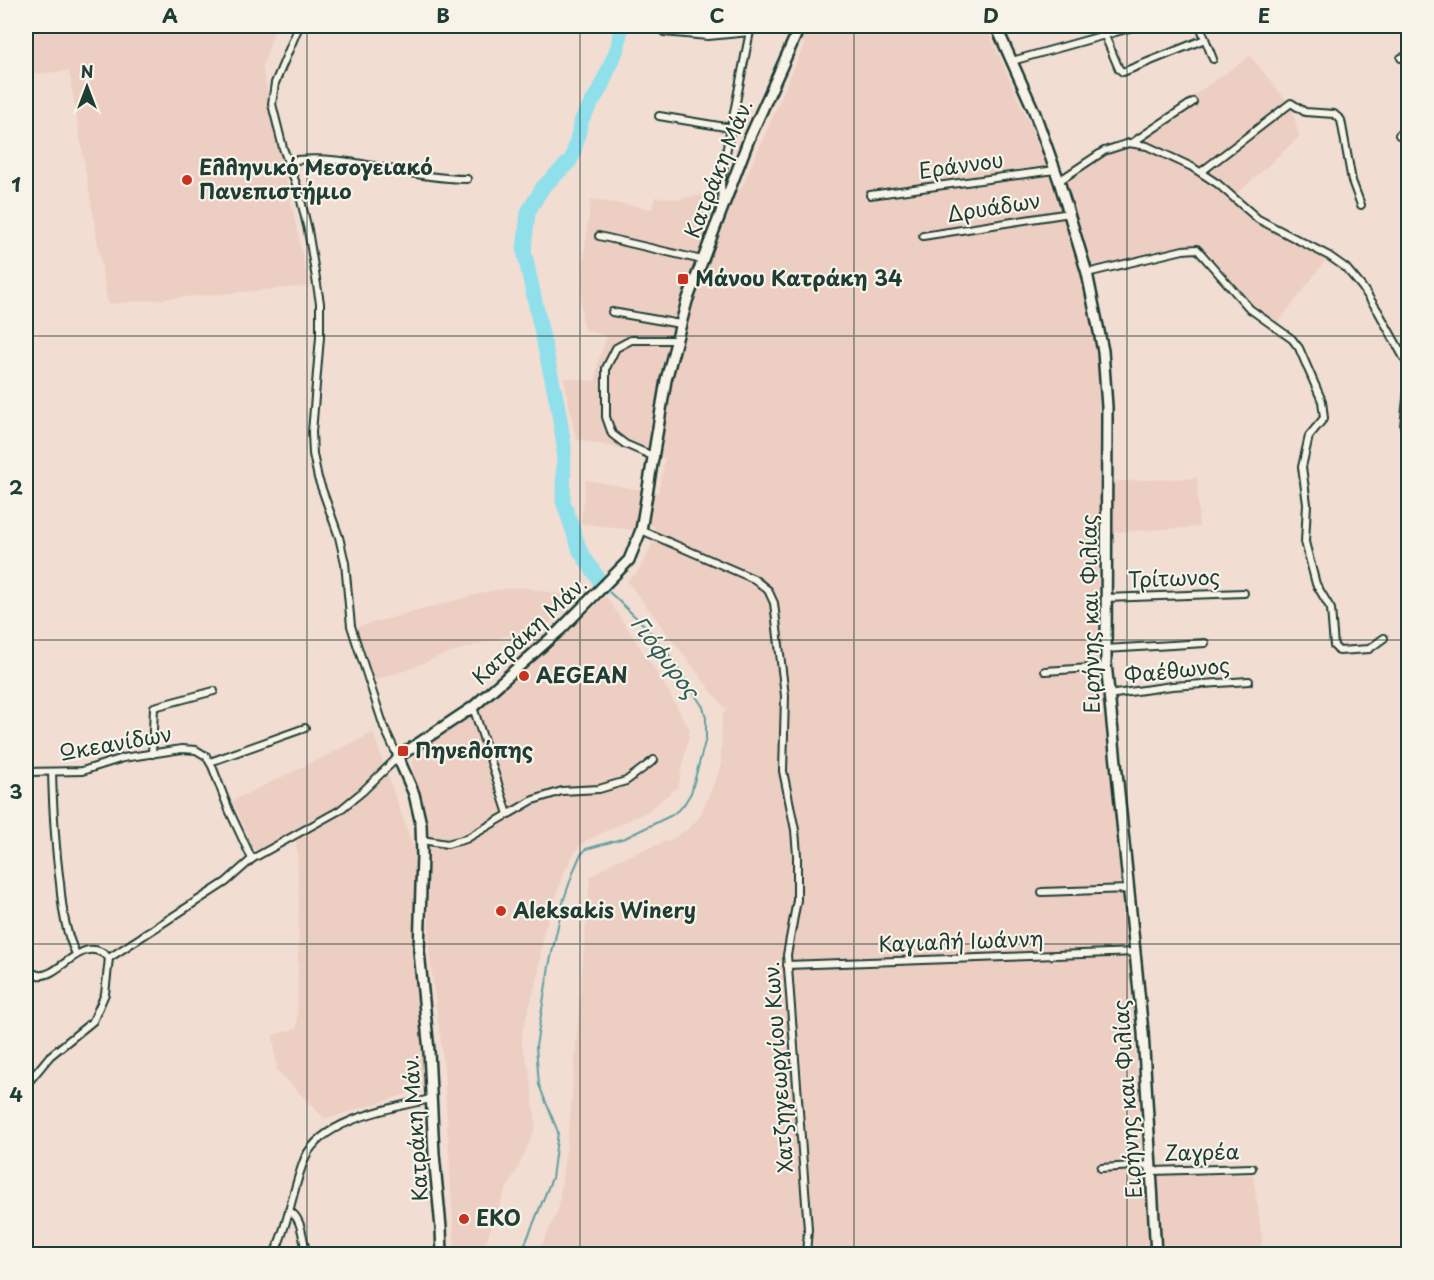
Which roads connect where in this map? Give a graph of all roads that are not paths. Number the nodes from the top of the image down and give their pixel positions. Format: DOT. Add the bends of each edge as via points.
graph roads {
  1 [pos="299,26"];
  2 [pos="800,26"];
  3 [pos="1000,26"];
  4 [pos="1137,26"];
  5 [pos="1200,26"];
  6 [pos="751,29"];
  7 [pos="664,32"];
  8 [pos="1105,36"];
  9 [pos="1206,39"];
  10 [pos="1408,55"];
  11 [pos="1401,58"];
  12 [pos="1213,59"];
  13 [pos="1012,61"];
  14 [pos="1193,102"];
  15 [pos="659,116"];
  16 [pos="731,128"];
  17 [pos="1408,131"];
  18 [pos="1399,135"];
  19 [pos="1132,143"];
  20 [pos="287,161"];
  21 [pos="1056,170"];
  22 [pos="1201,172"];
  23 [pos="467,178"];
  24 [pos="1059,181"];
  25 [pos="870,195"];
  26 [pos="1361,206"];
  27 [pos="722,208"];
  28 [pos="1070,213"];
  29 [pos="599,236"];
  30 [pos="923,236"];
  31 [pos="702,260"];
  32 [pos="1087,273"];
  33 [pos="612,312"];
  34 [pos="680,324"];
  35 [pos="675,340"];
  36 [pos="1408,365"];
  37 [pos="1408,390"];
  38 [pos="1408,438"];
  39 [pos="655,457"];
  40 [pos="641,530"];
  41 [pos="1244,593"];
  42 [pos="1105,598"];
  43 [pos="1384,638"];
  44 [pos="1205,644"];
  45 [pos="1105,649"];
  46 [pos="1106,668"];
  47 [pos="1045,671"];
  48 [pos="1249,681"];
  49 [pos="214,691"];
  50 [pos="1108,695"];
  51 [pos="472,707"];
  52 [pos="305,728"];
  53 [pos="152,754"];
  54 [pos="398,757"];
  55 [pos="654,760"];
  56 [pos="210,762"];
  57 [pos="26,772"];
  58 [pos="52,772"];
  59 [pos="508,814"];
  60 [pos="422,840"];
  61 [pos="252,859"];
  62 [pos="1129,889"];
  63 [pos="1042,892"];
  64 [pos="1136,952"];
  65 [pos="76,954"];
  66 [pos="109,958"];
  67 [pos="787,965"];
  68 [pos="26,969"];
  69 [pos="26,1084"];
  70 [pos="430,1099"];
  71 [pos="1101,1168"];
  72 [pos="1152,1168"];
  73 [pos="1252,1168"];
  74 [pos="289,1210"];
  75 [pos="305,1247"];
  76 [pos="274,1254"];
  77 [pos="442,1254"];
  78 [pos="806,1254"];
  79 [pos="1156,1254"];
  1 -- 20 [label="street" via="275,83 272,104"];
  2 -- 27 [label="street, Κατράκη Μάν."];
  3 -- 13 [label="street, Ειρήνης και Φιλίας"];
  4 -- 8 [label="street"];
  5 -- 9 [label="street"];
  6 -- 7 [label="street" via="708,36"];
  6 -- 16 [label="street"];
  8 -- 9 [label="street" via="1123,72"];
  8 -- 13 [label="street"];
  9 -- 12 [label="street"];
  10 -- 11 [label="street"];
  13 -- 21 [label="street, Ειρήνης και Φιλίας"];
  14 -- 19 [label="street"];
  15 -- 16 [label="street"];
  16 -- 27 [label="street" via="721,184"];
  17 -- 18 [label="street"];
  19 -- 22 [label="street" via="1147,146"];
  19 -- 24 [label="street" via="1104,151"];
  20 -- 23 [label="street" via="336,160 447,179"];
  20 -- 54 [label="street" via="308,230 320,303 313,454 345,563 351,626 386,734"];
  21 -- 24 [label="street, Ειρήνης και Φιλίας"];
  21 -- 25 [label="street, Εράννου"];
  22 -- 26 [label="street" via="1291,103 1305,112 1334,114 1341,120 1352,181"];
  22 -- 36 [label="street" via="1258,219 1346,268 1381,316"];
  24 -- 28 [label="street, Ειρήνης και Φιλίας"];
  27 -- 31 [label="street, Κατράκη Μάν."];
  28 -- 30 [label="street, Δρυάδων"];
  28 -- 32 [label="street, Ειρήνης και Φιλίας"];
  29 -- 31 [label="street"];
  31 -- 34 [label="street, Κατράκη Μάν."];
  32 -- 42 [label="street, Ειρήνης και Φιλίας" via="1106,387"];
  32 -- 43 [label="street" via="1197,249 1250,309 1292,339 1324,411 1310,436 1302,467 1307,504 1305,542 1316,584 1331,609 1334,646 1339,651 1365,650"];
  33 -- 34 [label="street"];
  34 -- 35 [label="street, Κατράκη Μάν."];
  35 -- 39 [label="street, Κατράκη Μάν."];
  35 -- 39 [label="street" via="630,340 616,348 606,368 606,417 612,434"];
  37 -- 38 [label="street" via="1404,426"];
  39 -- 40 [label="street, Κατράκη Μάν."];
  40 -- 51 [label="street, Κατράκη Μάν." via="622,570"];
  40 -- 67 [label="street, Χατζηγεωργίου Κων." via="754,579 773,599 785,696 783,771 798,866"];
  41 -- 42 [label="street, Τρίτωνος"];
  42 -- 45 [label="street, Ειρήνης και Φιλίας"];
  44 -- 45 [label="street"];
  45 -- 46 [label="street, Ειρήνης και Φιλίας"];
  46 -- 47 [label="street"];
  46 -- 50 [label="street, Ειρήνης και Φιλίας"];
  48 -- 50 [label="street, Φαέθωνος"];
  49 -- 53 [label="street" via="154,707"];
  50 -- 62 [label="street, Ειρήνης και Φιλίας"];
  51 -- 54 [label="street, Κατράκη Μάν."];
  51 -- 59 [label="street"];
  52 -- 56 [label="street"];
  53 -- 56 [label="street, Ωκεανίδων" via="196,750"];
  53 -- 58 [label="street, Ωκεανίδων" via="82,771"];
  54 -- 60 [label="street, Κατράκη Μάν." via="414,794"];
  54 -- 61 [label="street" via="340,810"];
  55 -- 59 [label="street" via="626,781 598,789 562,791 533,800"];
  56 -- 61 [label="street"];
  57 -- 58 [label="street, Ωκεανίδων"];
  58 -- 65 [label="street" via="62,903 69,941"];
  59 -- 60 [label="street" via="466,838 447,844"];
  60 -- 70 [label="street, Κατράκη Μάν." via="419,951"];
  61 -- 66 [label="street" via="226,882"];
  62 -- 63 [label="street"];
  62 -- 64 [label="street, Ειρήνης και Φιλίας"];
  64 -- 67 [label="street, Καγιαλή Ιωάννη"];
  64 -- 72 [label="street, Ειρήνης και Φιλίας"];
  65 -- 66 [label="street" via="94,950"];
  65 -- 68 [label="street" via="47,974 38,975"];
  66 -- 69 [label="street" via="105,994 93,1021 50,1056"];
  67 -- 78 [label="street, Χατζηγεωργίου Κων." via="808,1229"];
  70 -- 74 [label="street" via="351,1121 322,1137 306,1158"];
  70 -- 77 [label="street, Κατράκη Μάν."];
  71 -- 72 [label="street, Ζαγρέα"];
  72 -- 73 [label="street, Ζαγρέα"];
  72 -- 79 [label="street, Ειρήνης και Φιλίας"];
  74 -- 75 [label="street" via="298,1220"];
  74 -- 76 [label="street"];
}
